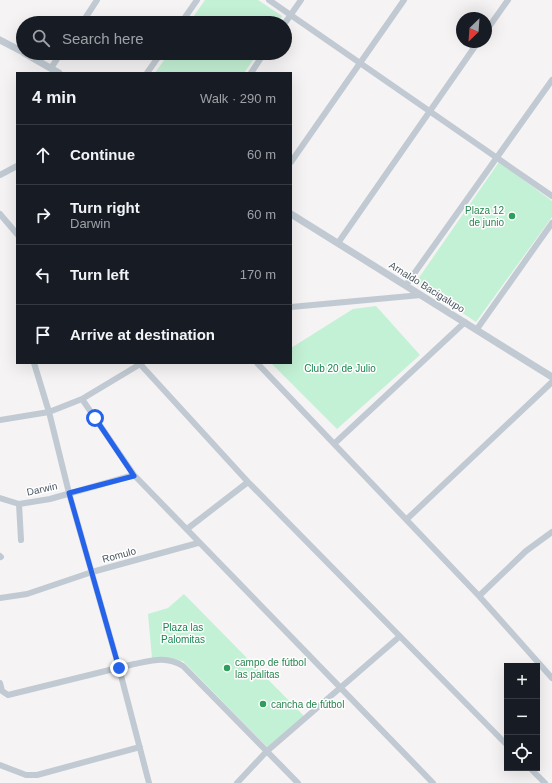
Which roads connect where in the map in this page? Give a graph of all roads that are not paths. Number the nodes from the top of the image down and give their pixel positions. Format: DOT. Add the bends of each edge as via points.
graph roads {
  1 [pos="97,0"];
  2 [pos="197,0"];
  3 [pos="269,0"];
  4 [pos="301,0"];
  5 [pos="404,0"];
  6 [pos="508,0"];
  7 [pos="290,15"];
  8 [pos="87,16"];
  9 [pos="186,16"];
  10 [pos="292,16"];
  11 [pos="492,23"];
  12 [pos="0,40"];
  13 [pos="474,48"];
  14 [pos="16,49"];
  15 [pos="37,60"];
  16 [pos="57,60"];
  17 [pos="156,60"];
  18 [pos="259,60"];
  19 [pos="360,62"];
  20 [pos="51,68"];
  21 [pos="57,72"];
  22 [pos="148,72"];
  23 [pos="252,72"];
  24 [pos="552,80"];
  25 [pos="430,111"];
  26 [pos="496,156"];
  27 [pos="292,161"];
  28 [pos="16,167"];
  29 [pos="0,175"];
  30 [pos="552,196"];
  31 [pos="0,214"];
  32 [pos="292,215"];
  33 [pos="552,223"];
  34 [pos="16,233"];
  35 [pos="338,243"];
  36 [pos="406,285"];
  37 [pos="423,295"];
  38 [pos="292,307"];
  39 [pos="465,322"];
  40 [pos="477,329"];
  41 [pos="34,364"];
  42 [pos="139,364"];
  43 [pos="142,364"];
  44 [pos="259,364"];
  45 [pos="551,376"];
  46 [pos="82,399"];
  47 [pos="49,412"];
  48 [pos="0,420"];
  49 [pos="335,443"];
  50 [pos="134,476"];
  51 [pos="248,482"];
  52 [pos="69,493"];
  53 [pos="0,498"];
  54 [pos="19,504"];
  55 [pos="407,519"];
  56 [pos="187,529"];
  57 [pos="552,532"];
  58 [pos="21,540"];
  59 [pos="198,543"];
  60 [pos="92,572"];
  61 [pos="479,596"];
  62 [pos="0,598"];
  63 [pos="399,637"];
  64 [pos="119,668"];
  65 [pos="551,673"];
  66 [pos="0,683"];
  67 [pos="340,689"];
  68 [pos="504,742"];
  69 [pos="140,747"];
  70 [pos="266,752"];
  71 [pos="0,765"];
  72 [pos="533,771"];
  73 [pos="149,783"];
  74 [pos="237,783"];
  75 [pos="298,783"];
  76 [pos="433,783"];
  77 [pos="545,783"];
  1 -- 8 [label="street"];
  2 -- 9 [label="street"];
  3 -- 7 [label="street"];
  4 -- 7 [label="street"];
  5 -- 19 [label="street"];
  6 -- 11 [label="street"];
  10 -- 19 [label="street"];
  12 -- 14 [label="street"];
  13 -- 25 [label="street"];
  15 -- 20 [label="street"];
  16 -- 20 [label="street"];
  17 -- 22 [label="street"];
  18 -- 23 [label="street"];
  19 -- 25 [label="street"];
  19 -- 27 [label="street"];
  20 -- 21 [label="street"];
  24 -- 26 [label="street"];
  25 -- 26 [label="street"];
  25 -- 35 [label="street"];
  26 -- 30 [label="street"];
  26 -- 36 [label="street"];
  28 -- 29 [label="street"];
  31 -- 34 [label="street"];
  32 -- 35 [label="street, Arnaldo Bacigalupo"];
  33 -- 40 [label="street"];
  35 -- 36 [label="street, Arnaldo Bacigalupo"];
  36 -- 37 [label="street, Arnaldo Bacigalupo"];
  37 -- 38 [label="street"];
  37 -- 39 [label="street, Arnaldo Bacigalupo"];
  39 -- 40 [label="street, Arnaldo Bacigalupo"];
  39 -- 49 [label="street"];
  40 -- 45 [label="street, Arnaldo Bacigalupo"];
  41 -- 47 [label="street"];
  42 -- 46 [label="street"];
  43 -- 51 [label="street"];
  44 -- 49 [label="street"];
  45 -- 55 [label="street"];
  46 -- 47 [label="street"];
  46 -- 50 [label="street"];
  47 -- 48 [label="street"];
  47 -- 52 [label="street"];
  49 -- 55 [label="street"];
  50 -- 52 [label="street, Darwin"];
  50 -- 56 [label="street"];
  51 -- 56 [label="street"];
  51 -- 63 [label="street"];
  52 -- 54 [label="street, Darwin"];
  52 -- 60 [label="street"];
  53 -- 54 [label="street, Darwin"];
  54 -- 58 [label="street"];
  55 -- 61 [label="street"];
  56 -- 59 [label="street"];
  57 -- 61 [label="street" via="526,551"];
  59 -- 60 [label="street, Romulo"];
  59 -- 67 [label="street"];
  60 -- 62 [label="street, Romulo" via="27,594"];
  60 -- 64 [label="street"];
  61 -- 65 [label="street"];
  63 -- 67 [label="street"];
  63 -- 68 [label="street"];
  64 -- 66 [label="street" via="8,695 2,691"];
  64 -- 69 [label="street"];
  64 -- 70 [label="street" via="168,659 182,665"];
  67 -- 70 [label="street"];
  67 -- 76 [label="street"];
  69 -- 71 [label="street" via="37,775 26,775"];
  69 -- 73 [label="street"];
  70 -- 74 [label="street"];
  70 -- 75 [label="street"];
  72 -- 77 [label="street"];
}
